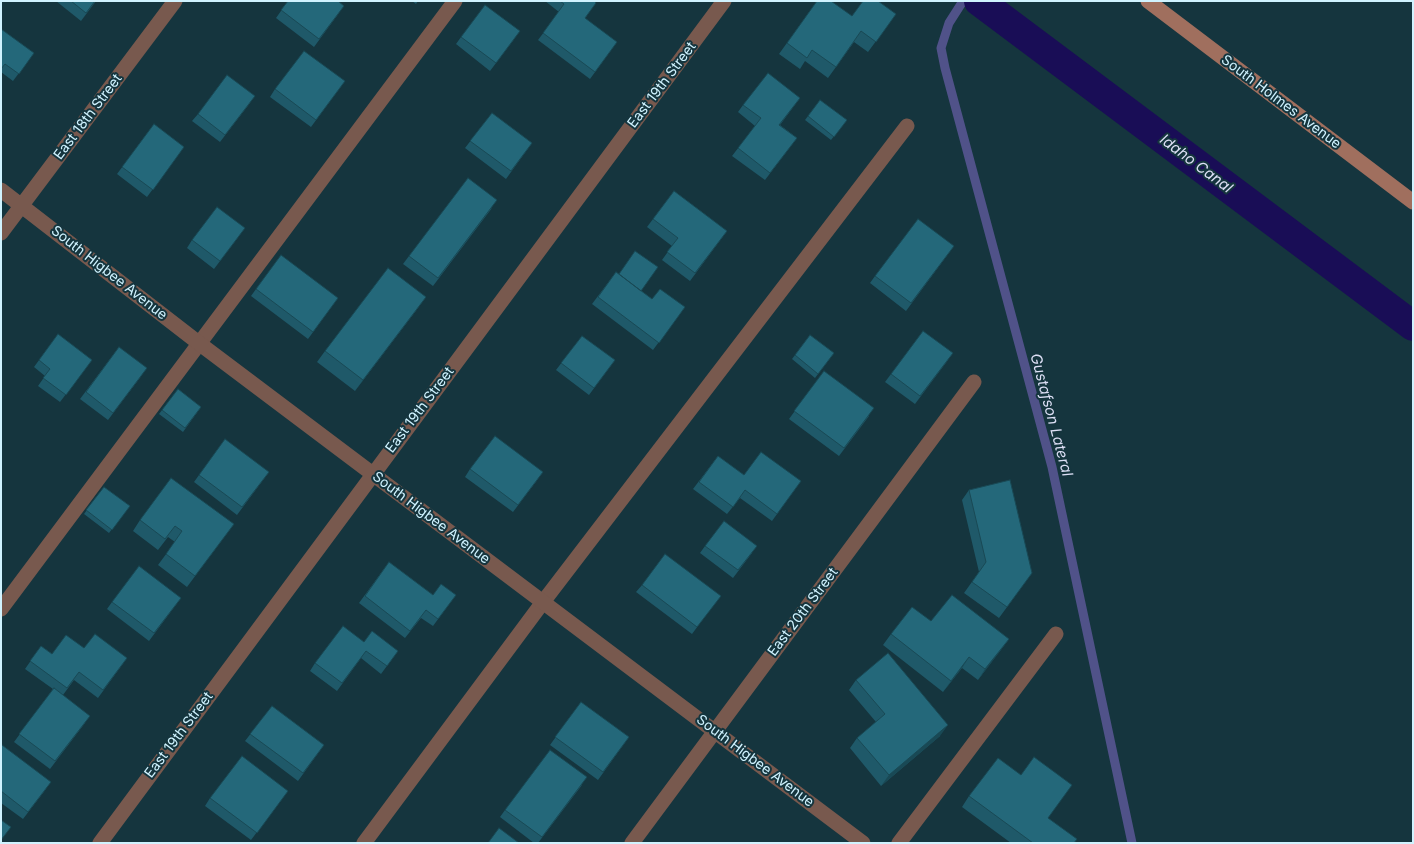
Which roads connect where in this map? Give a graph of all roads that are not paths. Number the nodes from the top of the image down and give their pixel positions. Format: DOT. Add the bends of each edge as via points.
graph roads {
  1 [pos="175,1"];
  2 [pos="455,1"];
  3 [pos="724,1"];
  4 [pos="1148,1"];
  5 [pos="907,126"];
  6 [pos="1,190"];
  7 [pos="1413,202"];
  8 [pos="22,205"];
  9 [pos="1,233"];
  10 [pos="200,344"];
  11 [pos="974,382"];
  12 [pos="373,473"];
  13 [pos="543,602"];
  14 [pos="1,609"];
  15 [pos="1056,634"];
  16 [pos="715,730"];
  17 [pos="100,843"];
  18 [pos="364,843"];
  19 [pos="632,843"];
  20 [pos="864,843"];
  21 [pos="899,843"];
  1 -- 8 [label="street, East 18th Street"];
  2 -- 10 [label="street"];
  3 -- 12 [label="street, East 19th Street"];
  4 -- 7 [label="main road, South Holmes Avenue"];
  5 -- 13 [label="street"];
  6 -- 8 [label="street, South Higbee Avenue"];
  8 -- 9 [label="street, East 18th Street"];
  8 -- 10 [label="street, South Higbee Avenue"];
  10 -- 12 [label="street, South Higbee Avenue"];
  10 -- 14 [label="street"];
  11 -- 16 [label="street, East 20th Street"];
  12 -- 13 [label="street, South Higbee Avenue"];
  12 -- 17 [label="street, East 19th Street"];
  13 -- 16 [label="street, South Higbee Avenue"];
  13 -- 18 [label="street"];
  15 -- 21 [label="street"];
  16 -- 19 [label="street, East 20th Street"];
  16 -- 20 [label="street, South Higbee Avenue"];
}
